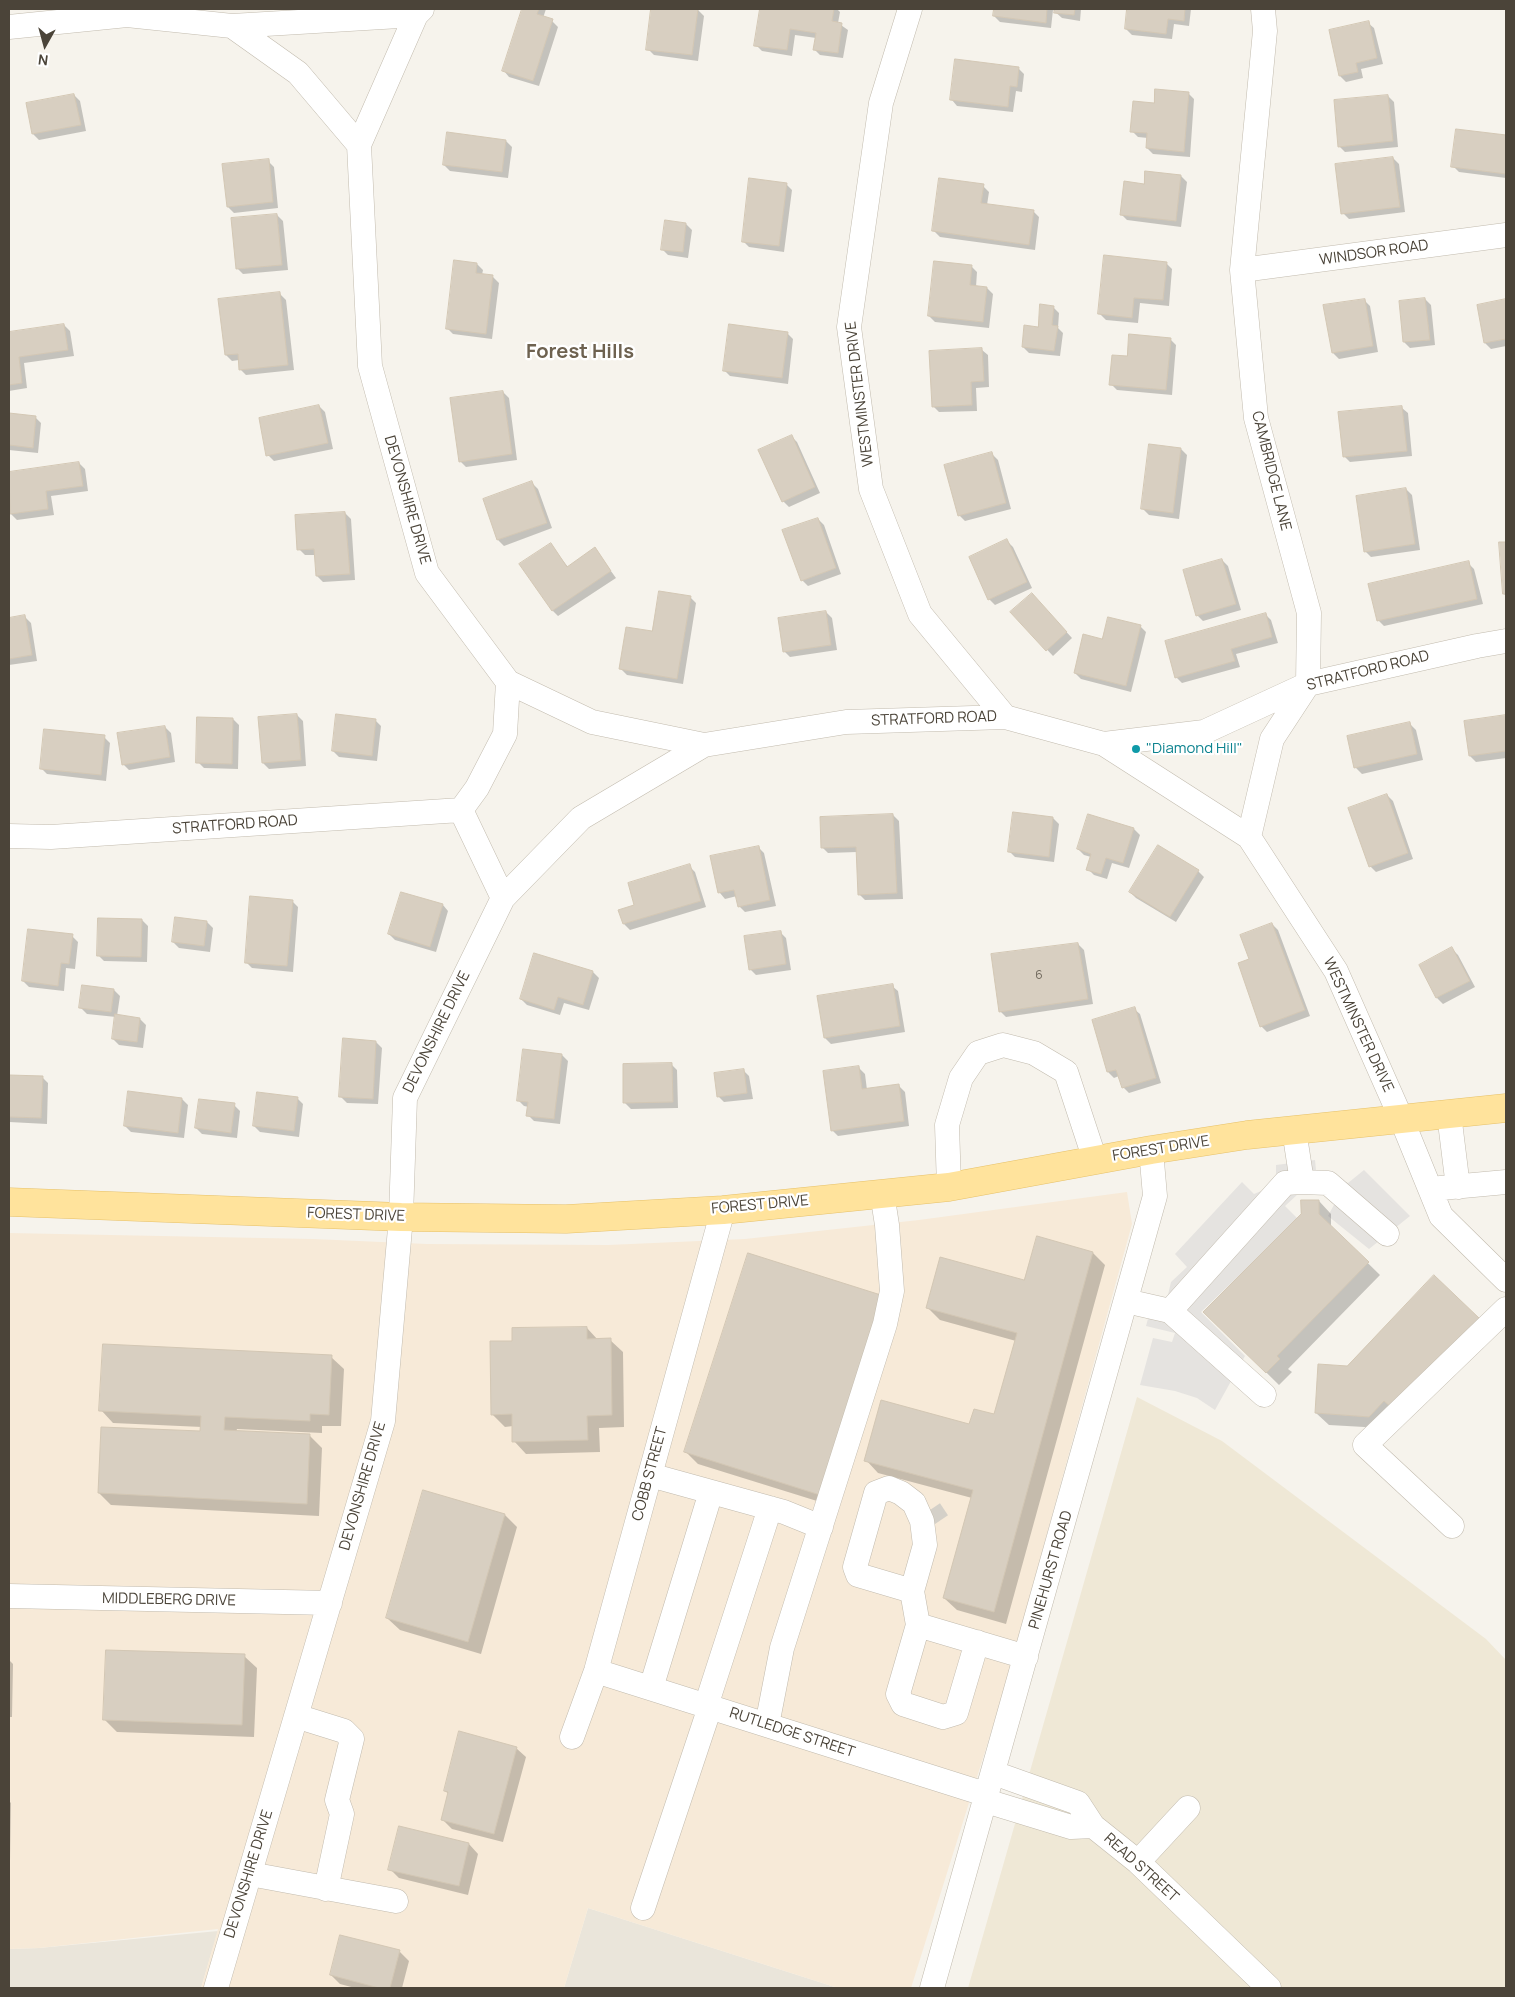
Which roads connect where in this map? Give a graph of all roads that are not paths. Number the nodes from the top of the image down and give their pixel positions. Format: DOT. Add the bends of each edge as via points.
graph roads {
  1 [pos="910,9"];
  2 [pos="1276,9"];
  3 [pos="419,12"];
  4 [pos="1264,20"];
  5 [pos="232,26"];
  6 [pos="9,27"];
  7 [pos="359,146"];
  8 [pos="1506,235"];
  9 [pos="1242,270"];
  10 [pos="1506,641"];
  11 [pos="508,682"];
  12 [pos="1308,684"];
  13 [pos="1005,717"];
  14 [pos="1104,744"];
  15 [pos="704,745"];
  16 [pos="461,810"];
  17 [pos="9,836"];
  18 [pos="1249,837"];
  19 [pos="503,898"];
  20 [pos="1506,1108"];
  21 [pos="1449,1114"];
  22 [pos="1401,1118"];
  23 [pos="1294,1130"];
  24 [pos="1151,1150"];
  25 [pos="1095,1160"];
  26 [pos="1302,1182"];
  27 [pos="1506,1182"];
  28 [pos="1458,1186"];
  29 [pos="949,1187"];
  30 [pos="1430,1189"];
  31 [pos="882,1193"];
  32 [pos="9,1202"];
  33 [pos="723,1210"];
  34 [pos="401,1217"];
  35 [pos="1387,1234"];
  36 [pos="1506,1280"];
  37 [pos="1126,1301"];
  38 [pos="1506,1309"];
  39 [pos="1170,1311"];
  40 [pos="1264,1395"];
  41 [pos="650,1475"];
  42 [pos="711,1492"];
  43 [pos="901,1493"];
  44 [pos="770,1508"];
  45 [pos="1452,1526"];
  46 [pos="821,1527"];
  47 [pos="925,1546"];
  48 [pos="912,1591"];
  49 [pos="9,1596"];
  50 [pos="330,1603"];
  51 [pos="918,1625"];
  52 [pos="977,1642"];
  53 [pos="1026,1657"];
  54 [pos="596,1671"];
  55 [pos="651,1688"];
  56 [pos="708,1706"];
  57 [pos="296,1716"];
  58 [pos="767,1725"];
  59 [pos="572,1737"];
  60 [pos="989,1790"];
  61 [pos="1188,1808"];
  62 [pos="1093,1826"];
  63 [pos="1138,1862"];
  64 [pos="250,1874"];
  65 [pos="326,1889"];
  66 [pos="396,1901"];
  67 [pos="643,1908"];
  68 [pos="216,1988"];
  69 [pos="932,1988"];
  70 [pos="1269,1988"];
  1 -- 13 [label="street, WESTMINSTER DRIVE" via="881,103 849,327 871,489 920,614"];
  2 -- 4 [label="street, CAMBRIDGE LANE"];
  3 -- 5 [label="street"];
  3 -- 7 [label="street, DEVONSHIRE DRIVE"];
  4 -- 9 [label="street, CAMBRIDGE LANE"];
  5 -- 6 [label="street" via="127,15"];
  5 -- 7 [label="street" via="298,73"];
  7 -- 11 [label="street, DEVONSHIRE DRIVE" via="370,366 427,573"];
  8 -- 9 [label="street, WINDSOR ROAD"];
  9 -- 12 [label="street, CAMBRIDGE LANE" via="1256,418 1309,613"];
  10 -- 12 [label="street, STRATFORD ROAD"];
  11 -- 15 [label="street" via="592,722"];
  11 -- 16 [label="street" via="505,734 478,788"];
  12 -- 14 [label="street, STRATFORD ROAD" via="1204,732"];
  12 -- 18 [label="street" via="1272,739"];
  13 -- 14 [label="street, STRATFORD ROAD"];
  13 -- 15 [label="street, STRATFORD ROAD" via="846,722"];
  14 -- 18 [label="street, WESTMINSTER DRIVE"];
  15 -- 19 [label="street, DEVONSHIRE DRIVE" via="581,818"];
  16 -- 17 [label="street, STRATFORD ROAD" via="51,837"];
  16 -- 19 [label="street"];
  18 -- 22 [label="street, WESTMINSTER DRIVE" via="1336,971"];
  19 -- 34 [label="street, DEVONSHIRE DRIVE" via="405,1098"];
  20 -- 21 [label="main road, FOREST DRIVE"];
  21 -- 22 [label="main road, FOREST DRIVE"];
  21 -- 28 [label="street"];
  22 -- 23 [label="main road, FOREST DRIVE"];
  22 -- 30 [label="street, WESTMINSTER DRIVE"];
  23 -- 24 [label="main road, FOREST DRIVE"];
  23 -- 26 [label="street"];
  24 -- 25 [label="main road, FOREST DRIVE"];
  24 -- 37 [label="street, PINEHURST ROAD" via="1155,1196"];
  25 -- 29 [label="main road, FOREST DRIVE"];
  25 -- 29 [label="street" via="1066,1072 1034,1053 1003,1045 978,1053 960,1078 947,1125"];
  26 -- 35 [label="street" via="1328,1183"];
  26 -- 39 [label="street" via="1285,1183"];
  27 -- 28 [label="street"];
  28 -- 30 [label="street"];
  29 -- 31 [label="main road, FOREST DRIVE"];
  30 -- 36 [label="street, WESTMINSTER DRIVE" via="1442,1216"];
  31 -- 33 [label="main road, FOREST DRIVE"];
  31 -- 46 [label="street" via="892,1291 885,1324"];
  32 -- 34 [label="main road, FOREST DRIVE"];
  33 -- 34 [label="main road, FOREST DRIVE" via="566,1219"];
  33 -- 41 [label="street, COBB STREET"];
  34 -- 50 [label="street, DEVONSHIRE DRIVE" via="382,1421"];
  37 -- 39 [label="street"];
  37 -- 53 [label="street, PINEHURST ROAD"];
  38 -- 45 [label="street" via="1365,1445"];
  39 -- 40 [label="street"];
  41 -- 42 [label="street"];
  41 -- 54 [label="street, COBB STREET"];
  42 -- 44 [label="street"];
  42 -- 55 [label="street"];
  43 -- 47 [label="street" via="914,1503 922,1522"];
  43 -- 47 [label="street" via="924,1500 934,1516"];
  43 -- 48 [label="street" via="889,1488 876,1494 855,1567 858,1575"];
  44 -- 46 [label="street"];
  44 -- 56 [label="street"];
  46 -- 58 [label="street" via="782,1648"];
  47 -- 48 [label="street"];
  48 -- 51 [label="street"];
  49 -- 50 [label="street, MIDDLEBERG DRIVE"];
  50 -- 57 [label="street, DEVONSHIRE DRIVE"];
  51 -- 52 [label="street"];
  51 -- 52 [label="street" via="898,1694 903,1704 943,1717 956,1713"];
  52 -- 53 [label="street"];
  53 -- 60 [label="street, PINEHURST ROAD"];
  54 -- 55 [label="street, RUTLEDGE STREET"];
  54 -- 59 [label="street, COBB STREET"];
  55 -- 56 [label="street, RUTLEDGE STREET"];
  56 -- 58 [label="street, RUTLEDGE STREET"];
  56 -- 67 [label="street"];
  57 -- 64 [label="street, DEVONSHIRE DRIVE"];
  57 -- 65 [label="street" via="344,1731 352,1739 337,1800 342,1814"];
  58 -- 60 [label="street, RUTLEDGE STREET"];
  60 -- 62 [label="street, RUTLEDGE STREET" via="1078,1802"];
  60 -- 69 [label="street, PINEHURST ROAD"];
  61 -- 63 [label="street"];
  62 -- 63 [label="street, READ STREET"];
  63 -- 70 [label="street, READ STREET"];
  64 -- 65 [label="street"];
  64 -- 68 [label="street, DEVONSHIRE DRIVE"];
  65 -- 66 [label="street"];
}
